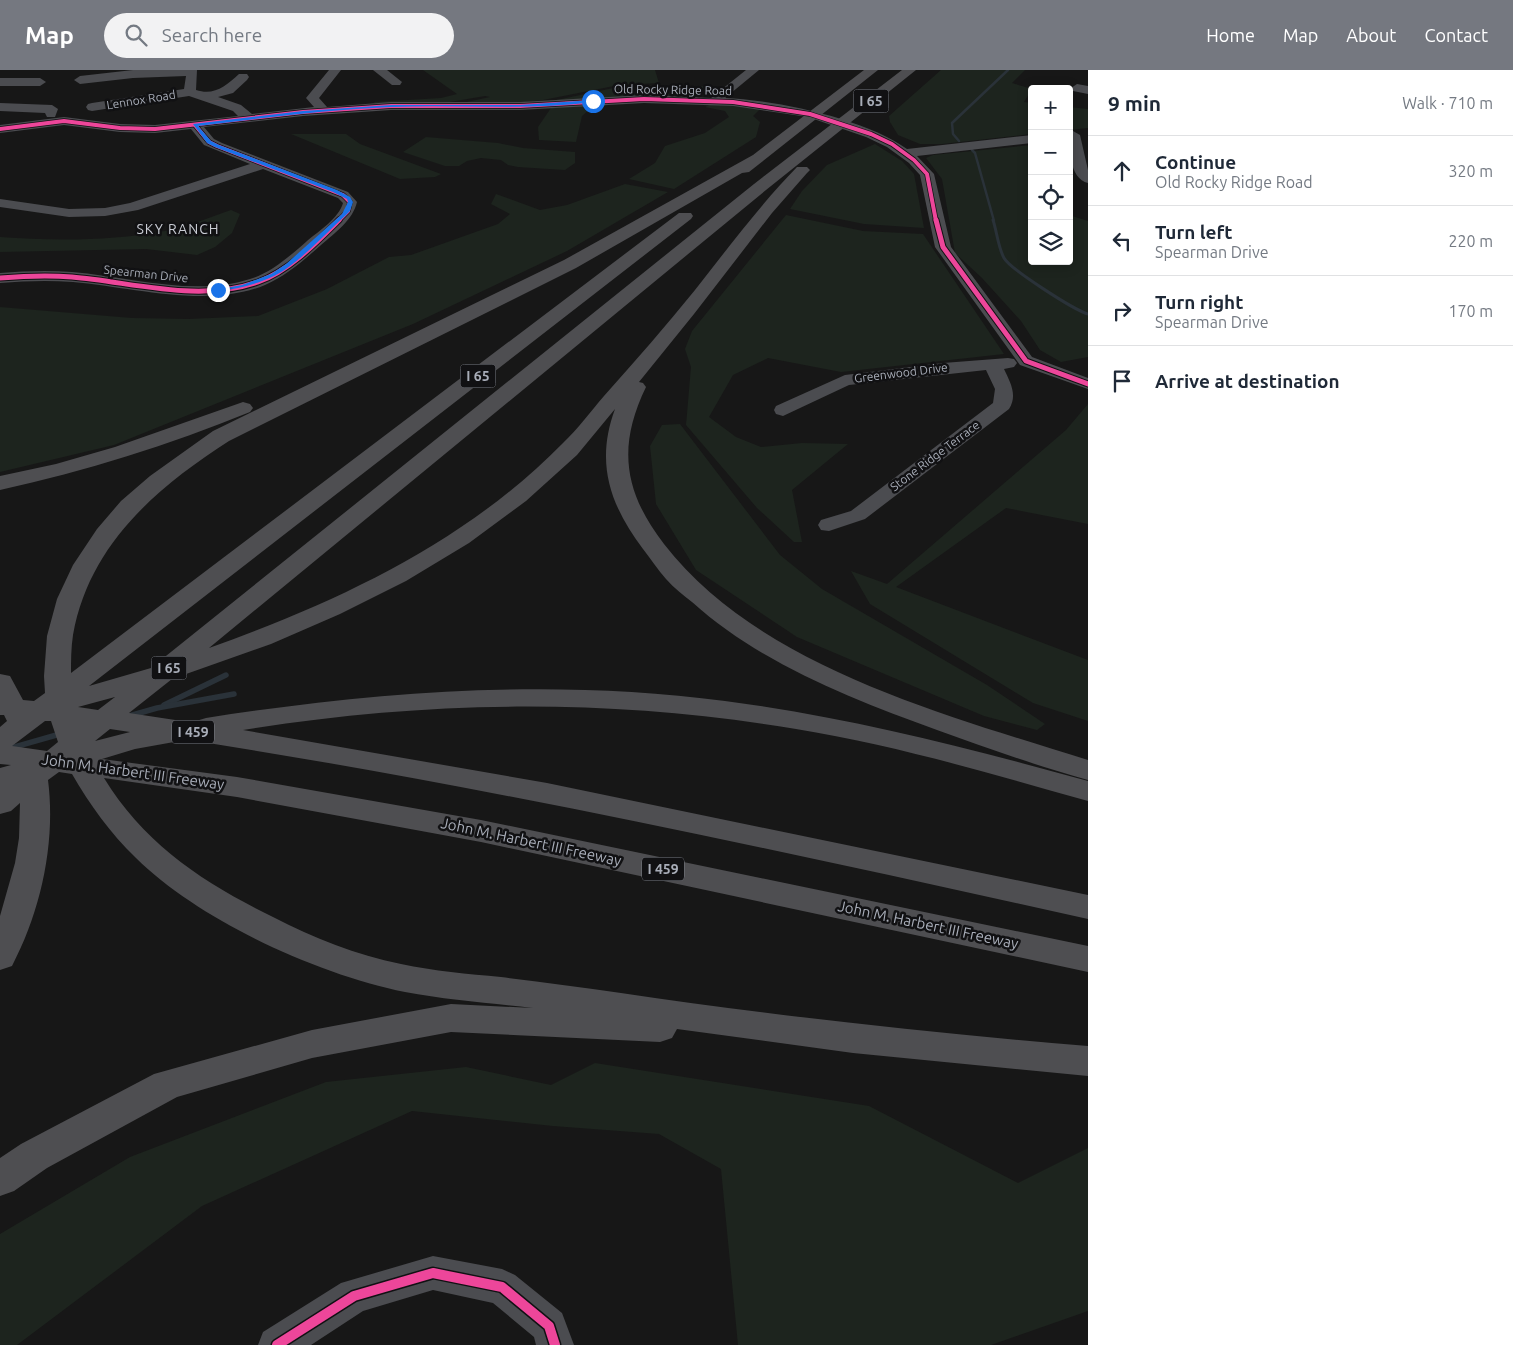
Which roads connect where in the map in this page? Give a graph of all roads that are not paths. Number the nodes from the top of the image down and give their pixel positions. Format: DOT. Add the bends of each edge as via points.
graph roads {
  1 [pos="335,70"];
  2 [pos="379,70"];
  3 [pos="753,70"];
  4 [pos="872,70"];
  5 [pos="910,70"];
  6 [pos="192,71"];
  7 [pos="243,77"];
  8 [pos="80,80"];
  9 [pos="0,82"];
  10 [pos="40,82"];
  11 [pos="396,82"];
  12 [pos="190,92"];
  13 [pos="204,98"];
  14 [pos="715,100"];
  15 [pos="0,107"];
  16 [pos="92,107"];
  17 [pos="324,111"];
  18 [pos="250,118"];
  19 [pos="50,122"];
  20 [pos="195,125"];
  21 [pos="0,129"];
  22 [pos="831,132"];
  23 [pos="1088,133"];
  24 [pos="1073,135"];
  25 [pos="1028,139"];
  26 [pos="1073,142"];
  27 [pos="898,148"];
  28 [pos="758,158"];
  29 [pos="263,164"];
  30 [pos="1088,179"];
  31 [pos="0,203"];
  32 [pos="0,278"];
  33 [pos="662,342"];
  34 [pos="396,349"];
  35 [pos="1026,361"];
  36 [pos="993,365"];
  37 [pos="1088,384"];
  38 [pos="783,410"];
  39 [pos="0,483"];
  40 [pos="829,525"];
  41 [pos="0,682"];
  42 [pos="0,706"];
  43 [pos="0,719"];
  44 [pos="0,741"];
  45 [pos="0,754"];
  46 [pos="1088,770"];
  47 [pos="0,778"];
  48 [pos="1088,791"];
  49 [pos="0,804"];
  50 [pos="1088,907"];
  51 [pos="4,949"];
  52 [pos="1088,959"];
  53 [pos="819,1035"];
  54 [pos="1088,1061"];
  55 [pos="0,1179"];
  56 [pos="277,1345"];
  57 [pos="555,1345"];
  1 -- 17 [label="street" via="312,98"];
  2 -- 11 [label="street"];
  3 -- 14 [label="street"];
  4 -- 28 [label="highway, I 65"];
  5 -- 22 [label="highway, I 65"];
  6 -- 8 [label="street"];
  6 -- 12 [label="street"];
  7 -- 13 [label="street" via="229,90"];
  9 -- 10 [label="street"];
  12 -- 13 [label="street"];
  12 -- 16 [label="street, Lennox Road"];
  13 -- 18 [label="street" via="237,108"];
  14 -- 17 [label="street, Old Rocky Ridge Road" via="628,100 520,106 411,105"];
  14 -- 27 [label="street, Old Rocky Ridge Road" via="829,119 863,130"];
  15 -- 19 [label="street" via="52,109"];
  17 -- 18 [label="street, Old Rocky Ridge Road"];
  18 -- 20 [label="street, Old Rocky Ridge Road"];
  19 -- 20 [label="street, Old Rocky Ridge Road" via="138,129"];
  19 -- 21 [label="street, Old Rocky Ridge Road"];
  20 -- 29 [label="street, Spearman Drive" via="209,142"];
  22 -- 33 [label="highway"];
  22 -- 49 [label="highway, I 65"];
  23 -- 24 [label="street"];
  25 -- 27 [label="street"];
  26 -- 30 [label="street" via="1081,170"];
  27 -- 35 [label="street, Old Rocky Ridge Road" via="927,174 943,247"];
  28 -- 34 [label="highway" via="570,264"];
  28 -- 44 [label="highway, I 65"];
  29 -- 31 [label="street" via="133,207 106,212 69,213"];
  29 -- 32 [label="street, Spearman Drive" via="343,195 350,202 344,215 287,265 266,278 230,288 201,290 60,276"];
  33 -- 43 [label="highway" via="569,450 535,482 494,515 419,563 323,612 227,651 106,691"];
  33 -- 46 [label="highway" via="628,401 621,420 616,456 629,510 658,555 683,582 742,629 781,653 849,686 928,717"];
  34 -- 39 [label="highway" via="171,437 58,471"];
  34 -- 53 [label="highway" via="221,436 192,454 129,506 90,554 73,588 64,616 57,652 57,686 65,726 83,768 108,809 172,872 206,896 283,938 340,960 409,980 550,996"];
  35 -- 36 [label="street, Greenwood Drive"];
  35 -- 37 [label="street"];
  36 -- 38 [label="street, Greenwood Drive" via="845,380"];
  36 -- 40 [label="street, Stone Ridge Terrace" via="1004,389 1002,405 858,515"];
  41 -- 51 [label="highway" via="17,712 28,742 34,776 35,811 29,869 21,903"];
  42 -- 50 [label="highway, I 459" via="83,715 385,762 665,815"];
  45 -- 52 [label="highway, John M. Harbert III Freeway / I 459" via="237,787 481,831"];
  47 -- 48 [label="highway" via="134,740 284,713 500,696 682,704 796,720 898,740"];
  53 -- 54 [label="highway"];
  53 -- 55 [label="highway" via="451,1018 312,1044 167,1085 34,1156"];
  56 -- 57 [label="street" via="354,1296 433,1273 502,1287 549,1326"];
}
